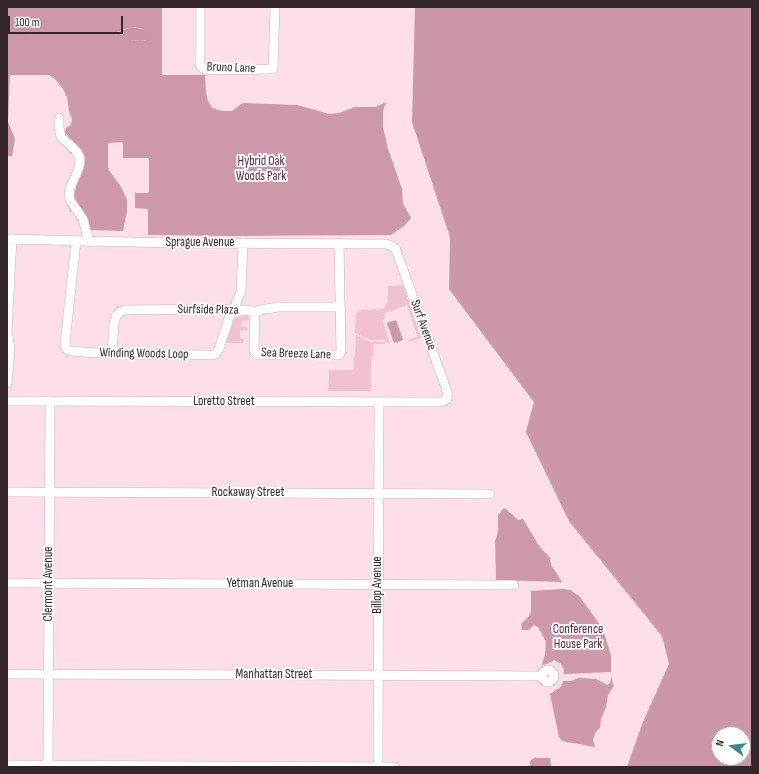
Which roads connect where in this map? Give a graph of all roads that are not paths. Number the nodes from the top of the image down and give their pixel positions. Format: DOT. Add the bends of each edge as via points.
graph roads {
  1 [pos="200,7"];
  2 [pos="275,7"];
  3 [pos="59,118"];
  4 [pos="10,239"];
  5 [pos="76,241"];
  6 [pos="89,242"];
  7 [pos="243,243"];
  8 [pos="339,243"];
  9 [pos="392,246"];
  10 [pos="340,307"];
  11 [pos="232,310"];
  12 [pos="255,311"];
  13 [pos="112,354"];
  14 [pos="7,383"];
  15 [pos="7,401"];
  16 [pos="50,401"];
  17 [pos="379,402"];
  18 [pos="441,402"];
  19 [pos="7,492"];
  20 [pos="50,492"];
  21 [pos="379,494"];
  22 [pos="490,494"];
  23 [pos="7,583"];
  24 [pos="50,583"];
  25 [pos="378,585"];
  26 [pos="514,585"];
  27 [pos="7,674"];
  28 [pos="49,674"];
  29 [pos="378,676"];
  30 [pos="542,676"];
  31 [pos="7,765"];
  32 [pos="48,766"];
  33 [pos="378,767"];
  34 [pos="395,767"];
  1 -- 2 [label="street, Bruno Lane" via="200,64 201,68 206,70 273,69"];
  3 -- 6 [label="street" via="61,137 80,158 69,196 83,219"];
  4 -- 5 [label="street, Sprague Avenue"];
  4 -- 14 [label="street" via="7,330 10,349"];
  5 -- 6 [label="street, Sprague Avenue"];
  5 -- 13 [label="street, Winding Woods Loop" via="65,347 72,352"];
  6 -- 7 [label="street, Sprague Avenue"];
  7 -- 8 [label="street, Sprague Avenue"];
  7 -- 11 [label="street, Winding Woods Loop" via="241,292"];
  8 -- 9 [label="street, Sprague Avenue"];
  8 -- 10 [label="street, Sea Breeze Lane"];
  9 -- 18 [label="street, Surf Avenue" via="396,250 448,394 447,399"];
  10 -- 12 [label="street, Surfside Plaza" via="278,307"];
  10 -- 12 [label="street, Sea Breeze Lane" via="341,352 337,356 255,354"];
  11 -- 12 [label="street, Surfside Plaza"];
  11 -- 13 [label="street, Winding Woods Loop" via="219,349 214,355"];
  11 -- 13 [label="street, Surfside Plaza" via="125,310 116,316"];
  15 -- 16 [label="street, Loretto Street"];
  16 -- 17 [label="street, Loretto Street"];
  16 -- 20 [label="street, Clermont Avenue"];
  17 -- 18 [label="street, Loretto Street"];
  17 -- 21 [label="street, Billop Avenue"];
  19 -- 20 [label="street, Rockaway Street"];
  20 -- 21 [label="street, Rockaway Street"];
  20 -- 24 [label="street, Clermont Avenue"];
  21 -- 22 [label="street, Rockaway Street"];
  21 -- 25 [label="street, Billop Avenue"];
  23 -- 24 [label="street, Yetman Avenue"];
  24 -- 25 [label="street, Yetman Avenue"];
  24 -- 28 [label="street, Clermont Avenue"];
  25 -- 26 [label="street, Yetman Avenue"];
  25 -- 29 [label="street, Billop Avenue"];
  27 -- 28 [label="street, Manhattan Street"];
  28 -- 29 [label="street, Manhattan Street"];
  28 -- 32 [label="street, Clermont Avenue"];
  29 -- 30 [label="street, Manhattan Street"];
  29 -- 33 [label="street, Billop Avenue"];
  31 -- 32 [label="street"];
  32 -- 33 [label="street"];
  33 -- 34 [label="street"];
}
